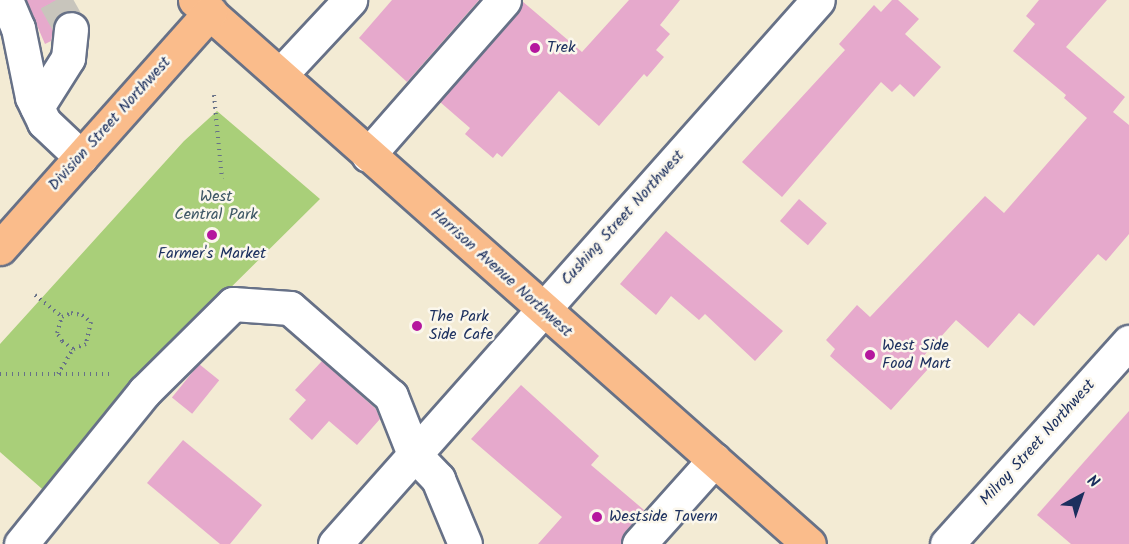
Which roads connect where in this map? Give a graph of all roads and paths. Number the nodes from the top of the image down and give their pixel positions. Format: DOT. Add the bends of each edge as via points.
graph roads {
  1 [pos="6,0"];
  2 [pos="350,0"];
  3 [pos="504,0"];
  4 [pos="818,0"];
  5 [pos="208,4"];
  6 [pos="71,30"];
  7 [pos="280,75"];
  8 [pos="214,95"];
  9 [pos="37,107"];
  10 [pos="368,154"];
  11 [pos="81,157"];
  12 [pos="222,179"];
  13 [pos="0,248"];
  14 [pos="35,295"];
  15 [pos="542,309"];
  16 [pos="62,317"];
  17 [pos="1129,342"];
  18 [pos="73,349"];
  19 [pos="0,374"];
  20 [pos="58,374"];
  21 [pos="161,375"];
  22 [pos="414,454"];
  23 [pos="714,460"];
  24 [pos="21,544"];
  25 [pos="334,544"];
  26 [pos="465,544"];
  27 [pos="639,544"];
  28 [pos="809,544"];
  29 [pos="947,544"];
  1 -- 9 [label="street" via="18,28 20,52"];
  2 -- 7 [label="street"];
  3 -- 10 [label="street"];
  4 -- 15 [label="street, Cushing Street Northwest"];
  5 -- 7 [label="main road, Harrison Avenue Northwest"];
  5 -- 11 [label="main road, Division Street Northwest"];
  6 -- 9 [label="street" via="68,58"];
  7 -- 10 [label="main road, Harrison Avenue Northwest"];
  8 -- 12 [label="path"];
  9 -- 11 [label="street" via="44,122"];
  10 -- 15 [label="main road, Harrison Avenue Northwest"];
  11 -- 13 [label="main road, Division Street Northwest"];
  14 -- 16 [label="path"];
  15 -- 22 [label="street, Cushing Street Northwest"];
  15 -- 23 [label="main road, Harrison Avenue Northwest"];
  16 -- 18 [label="path" via="57,333"];
  16 -- 18 [label="path" via="71,313 91,322 86,344"];
  17 -- 29 [label="street, Milroy Street Northwest"];
  18 -- 20 [label="path"];
  19 -- 20 [label="path"];
  20 -- 21 [label="path"];
  21 -- 22 [label="street" via="233,304 290,308 391,396"];
  21 -- 24 [label="street"];
  22 -- 25 [label="street, Cushing Street Northwest"];
  22 -- 26 [label="street" via="438,479"];
  23 -- 27 [label="street"];
  23 -- 28 [label="main road, Harrison Avenue Northwest"];
}
